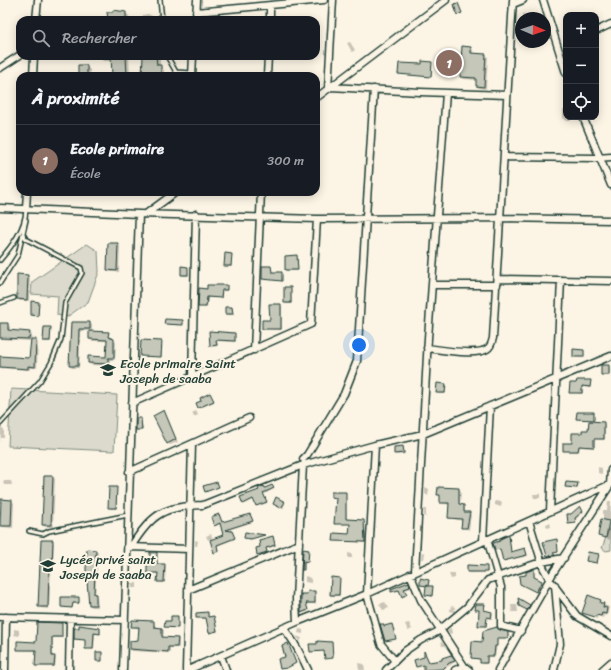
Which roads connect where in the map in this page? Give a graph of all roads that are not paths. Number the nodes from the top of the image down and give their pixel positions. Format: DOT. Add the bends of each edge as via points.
graph roads {
  1 [pos="38,0"];
  2 [pos="160,0"];
  3 [pos="197,0"];
  4 [pos="324,0"];
  5 [pos="333,0"];
  6 [pos="446,0"];
  7 [pos="522,0"];
  8 [pos="543,0"];
  9 [pos="513,2"];
  10 [pos="270,6"];
  11 [pos="196,12"];
  12 [pos="36,16"];
  13 [pos="162,16"];
  14 [pos="196,16"];
  15 [pos="270,16"];
  16 [pos="611,24"];
  17 [pos="599,30"];
  18 [pos="563,45"];
  19 [pos="558,47"];
  20 [pos="16,58"];
  21 [pos="34,60"];
  22 [pos="169,60"];
  23 [pos="194,60"];
  24 [pos="268,60"];
  25 [pos="563,63"];
  26 [pos="0,68"];
  27 [pos="33,72"];
  28 [pos="174,72"];
  29 [pos="192,72"];
  30 [pos="268,72"];
  31 [pos="329,88"];
  32 [pos="374,89"];
  33 [pos="446,93"];
  34 [pos="507,94"];
  35 [pos="320,95"];
  36 [pos="584,120"];
  37 [pos="611,156"];
  38 [pos="504,157"];
  39 [pos="599,158"];
  40 [pos="611,184"];
  41 [pos="27,196"];
  42 [pos="171,196"];
  43 [pos="260,196"];
  44 [pos="0,208"];
  45 [pos="26,209"];
  46 [pos="138,214"];
  47 [pos="146,214"];
  48 [pos="196,214"];
  49 [pos="259,217"];
  50 [pos="366,218"];
  51 [pos="501,218"];
  52 [pos="317,219"];
  53 [pos="437,219"];
  54 [pos="26,220"];
  55 [pos="611,220"];
  56 [pos="24,234"];
  57 [pos="0,260"];
  58 [pos="561,280"];
  59 [pos="611,281"];
  60 [pos="497,282"];
  61 [pos="0,283"];
  62 [pos="432,285"];
  63 [pos="14,298"];
  64 [pos="0,303"];
  65 [pos="427,348"];
  66 [pos="254,350"];
  67 [pos="611,356"];
  68 [pos="192,377"];
  69 [pos="556,377"];
  70 [pos="132,403"];
  71 [pos="490,406"];
  72 [pos="249,418"];
  73 [pos="0,424"];
  74 [pos="423,434"];
  75 [pos="192,444"];
  76 [pos="375,445"];
  77 [pos="303,462"];
  78 [pos="611,470"];
  79 [pos="129,472"];
  80 [pos="610,484"];
  81 [pos="190,506"];
  82 [pos="550,511"];
  83 [pos="128,515"];
  84 [pos="529,521"];
  85 [pos="28,531"];
  86 [pos="485,540"];
  87 [pos="300,544"];
  88 [pos="129,547"];
  89 [pos="189,550"];
  90 [pos="564,558"];
  91 [pos="541,562"];
  92 [pos="412,573"];
  93 [pos="497,577"];
  94 [pos="553,583"];
  95 [pos="188,590"];
  96 [pos="367,594"];
  97 [pos="3,617"];
  98 [pos="70,619"];
  99 [pos="125,620"];
  100 [pos="297,622"];
  101 [pos="283,628"];
  102 [pos="440,628"];
  103 [pos="521,631"];
  104 [pos="611,636"];
  105 [pos="221,656"];
  106 [pos="394,661"];
  107 [pos="611,662"];
  108 [pos="461,669"];
  109 [pos="5,670"];
  110 [pos="68,670"];
  111 [pos="123,670"];
  112 [pos="187,670"];
  113 [pos="226,670"];
  114 [pos="308,670"];
  115 [pos="386,670"];
  116 [pos="498,670"];
  117 [pos="554,670"];
  118 [pos="601,670"];
  1 -- 12 [label="street"];
  2 -- 13 [label="lane"];
  3 -- 11 [label="street"];
  4 -- 10 [label="street"];
  5 -- 31 [label="street"];
  6 -- 31 [label="street"];
  7 -- 9 [label="street"];
  8 -- 19 [label="street"];
  9 -- 34 [label="street"];
  10 -- 11 [label="street"];
  10 -- 15 [label="street"];
  11 -- 14 [label="street"];
  16 -- 17 [label="street"];
  18 -- 19 [label="street"];
  19 -- 25 [label="street"];
  20 -- 26 [label="street"];
  21 -- 27 [label="street"];
  22 -- 28 [label="lane"];
  23 -- 29 [label="street"];
  24 -- 30 [label="street"];
  31 -- 32 [label="street"];
  31 -- 35 [label="street"];
  32 -- 33 [label="street"];
  32 -- 50 [label="street"];
  33 -- 34 [label="street"];
  33 -- 53 [label="street"];
  34 -- 38 [label="street"];
  36 -- 39 [label="street"];
  37 -- 39 [label="street"];
  38 -- 39 [label="street"];
  38 -- 51 [label="street"];
  39 -- 40 [label="street"];
  41 -- 45 [label="street"];
  42 -- 47 [label="street"];
  43 -- 49 [label="street"];
  44 -- 45 [label="street"];
  45 -- 46 [label="street"];
  45 -- 54 [label="lane"];
  46 -- 47 [label="street"];
  46 -- 70 [label="street"];
  47 -- 48 [label="street"];
  48 -- 49 [label="street"];
  48 -- 68 [label="street"];
  49 -- 52 [label="street"];
  49 -- 66 [label="street"];
  50 -- 52 [label="street"];
  50 -- 53 [label="street"];
  50 -- 77 [label="street" via="357,360 344,394"];
  51 -- 53 [label="street"];
  51 -- 55 [label="street"];
  51 -- 60 [label="street"];
  52 -- 66 [label="street" via="311,324"];
  53 -- 62 [label="street"];
  54 -- 56 [label="lane"];
  54 -- 57 [label="lane"];
  56 -- 61 [label="lane" via="18,255"];
  56 -- 73 [label="lane" via="26,239 81,268 82,273 65,302 61,338 51,363 40,381"];
  58 -- 59 [label="street"];
  58 -- 60 [label="street"];
  58 -- 69 [label="street"];
  60 -- 62 [label="street"];
  60 -- 65 [label="street" via="494,333 492,344 487,350 468,352"];
  62 -- 65 [label="street"];
  63 -- 64 [label="lane"];
  65 -- 74 [label="street"];
  66 -- 68 [label="street"];
  67 -- 69 [label="street"];
  68 -- 70 [label="street"];
  69 -- 71 [label="street"];
  69 -- 82 [label="street"];
  70 -- 79 [label="street"];
  71 -- 74 [label="street"];
  71 -- 86 [label="street"];
  72 -- 75 [label="street"];
  74 -- 76 [label="street"];
  74 -- 92 [label="street"];
  75 -- 79 [label="street"];
  75 -- 81 [label="street"];
  76 -- 77 [label="street"];
  76 -- 96 [label="street"];
  77 -- 81 [label="street" via="203,505"];
  77 -- 87 [label="street"];
  78 -- 80 [label="street"];
  79 -- 83 [label="street"];
  80 -- 82 [label="street"];
  80 -- 90 [label="street"];
  81 -- 88 [label="street" via="163,510"];
  81 -- 89 [label="street"];
  82 -- 84 [label="street"];
  83 -- 85 [label="lane" via="43,534"];
  83 -- 88 [label="street"];
  84 -- 86 [label="street"];
  84 -- 91 [label="street"];
  86 -- 92 [label="street"];
  86 -- 93 [label="street"];
  87 -- 95 [label="street"];
  87 -- 100 [label="street"];
  88 -- 89 [label="street"];
  88 -- 99 [label="street"];
  89 -- 95 [label="street"];
  90 -- 91 [label="street"];
  90 -- 94 [label="street"];
  91 -- 93 [label="street"];
  91 -- 94 [label="street"];
  92 -- 96 [label="street"];
  92 -- 102 [label="street" via="421,600"];
  93 -- 102 [label="street" via="488,580 467,607"];
  93 -- 103 [label="street" via="501,587 501,626"];
  94 -- 103 [label="street"];
  94 -- 104 [label="street" via="577,616"];
  94 -- 117 [label="street" via="560,644"];
  95 -- 112 [label="street"];
  96 -- 100 [label="street"];
  96 -- 106 [label="street" via="381,644"];
  97 -- 98 [label="street"];
  97 -- 109 [label="street"];
  98 -- 99 [label="street"];
  98 -- 110 [label="street"];
  99 -- 111 [label="street"];
  100 -- 101 [label="street"];
  101 -- 105 [label="street"];
  101 -- 114 [label="street" via="290,635"];
  102 -- 106 [label="street"];
  102 -- 108 [label="street"];
  103 -- 116 [label="street"];
  105 -- 112 [label="street"];
  105 -- 113 [label="street"];
  106 -- 115 [label="street"];
  107 -- 118 [label="street"];
}
